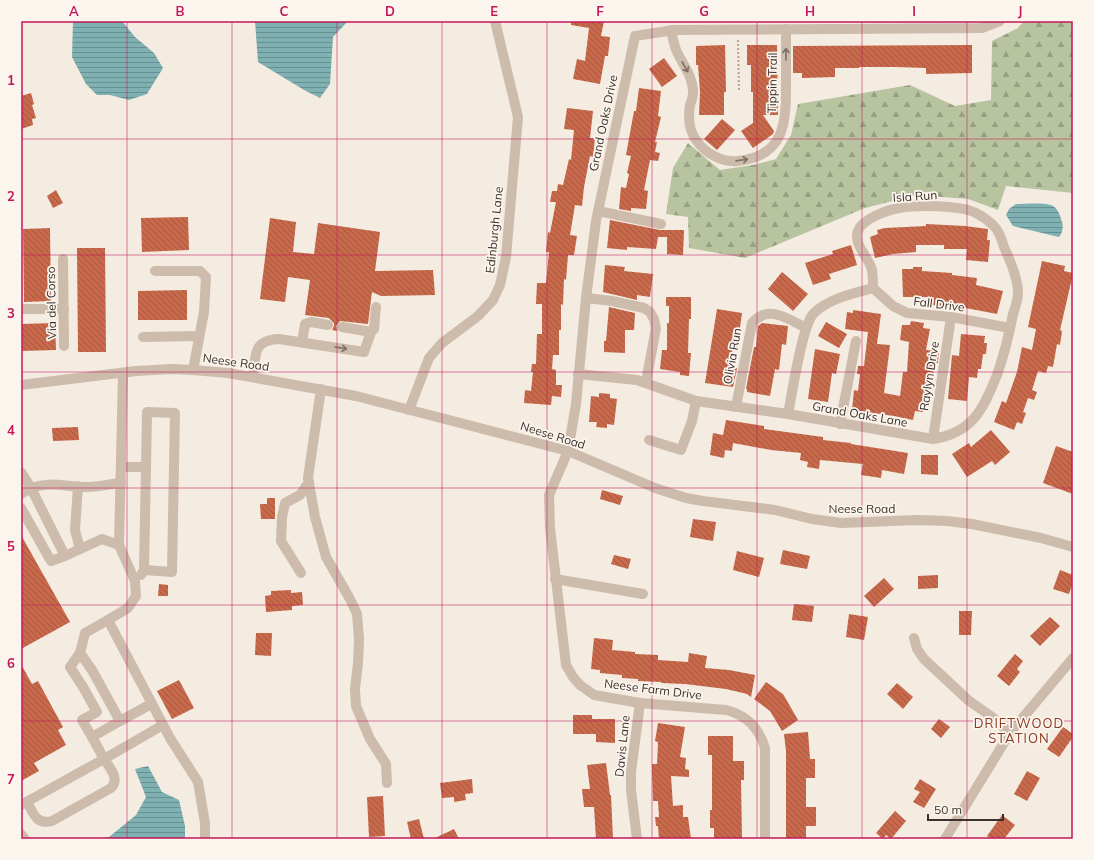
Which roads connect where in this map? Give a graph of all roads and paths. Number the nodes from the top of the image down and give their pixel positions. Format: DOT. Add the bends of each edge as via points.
graph roads {
  1 [pos="495,21"];
  2 [pos="1000,21"];
  3 [pos="871,25"];
  4 [pos="786,29"];
  5 [pos="671,30"];
  6 [pos="738,30"];
  7 [pos="739,92"];
  8 [pos="598,211"];
  9 [pos="661,224"];
  10 [pos="63,259"];
  11 [pos="1012,265"];
  12 [pos="155,271"];
  13 [pos="873,288"];
  14 [pos="586,298"];
  15 [pos="376,307"];
  16 [pos="21,309"];
  17 [pos="64,309"];
  18 [pos="951,318"];
  19 [pos="328,325"];
  20 [pos="342,327"];
  21 [pos="806,328"];
  22 [pos="1010,328"];
  23 [pos="371,332"];
  24 [pos="199,336"];
  25 [pos="143,337"];
  26 [pos="856,341"];
  27 [pos="302,342"];
  28 [pos="64,346"];
  29 [pos="193,370"];
  30 [pos="123,373"];
  31 [pos="578,374"];
  32 [pos="253,377"];
  33 [pos="646,382"];
  34 [pos="21,385"];
  35 [pos="321,389"];
  36 [pos="696,401"];
  37 [pos="736,407"];
  38 [pos="409,410"];
  39 [pos="788,414"];
  40 [pos="840,424"];
  41 [pos="933,439"];
  42 [pos="649,440"];
  43 [pos="568,451"];
  44 [pos="121,467"];
  45 [pos="146,468"];
  46 [pos="21,472"];
  47 [pos="309,482"];
  48 [pos="120,483"];
  49 [pos="78,486"];
  50 [pos="31,488"];
  51 [pos="21,494"];
  52 [pos="21,508"];
  53 [pos="119,545"];
  54 [pos="1073,546"];
  55 [pos="80,549"];
  56 [pos="65,556"];
  57 [pos="144,570"];
  58 [pos="301,573"];
  59 [pos="555,579"];
  60 [pos="136,590"];
  61 [pos="643,594"];
  62 [pos="108,620"];
  63 [pos="914,638"];
  64 [pos="80,653"];
  65 [pos="1073,658"];
  66 [pos="640,702"];
  67 [pos="151,704"];
  68 [pos="120,721"];
  69 [pos="163,725"];
  70 [pos="1010,734"];
  71 [pos="92,737"];
  72 [pos="104,759"];
  73 [pos="387,783"];
  74 [pos="24,803"];
  75 [pos="21,834"];
  76 [pos="25,839"];
  77 [pos="205,839"];
  78 [pos="637,839"];
  79 [pos="765,839"];
  80 [pos="945,839"];
  1 -- 38 [label="street, Edinburgh Lane" via="518,117 506,258 500,285 493,300 478,316 442,343 429,358"];
  2 -- 3 [label="street, Grand Oaks Drive" via="982,28"];
  3 -- 4 [label="street, Grand Oaks Drive"];
  5 -- 4 [label="street, Tippin Trail, one-way" via="677,53 692,83 689,123 696,141 716,157 726,161 737,161 762,155 772,148 780,136 786,112"];
  4 -- 6 [label="street, Grand Oaks Drive"];
  5 -- 6 [label="street, Grand Oaks Drive"];
  5 -- 8 [label="street, Grand Oaks Drive" via="635,36"];
  6 -- 7 [label="path"];
  8 -- 9 [label="street"];
  8 -- 14 [label="street, Grand Oaks Drive"];
  10 -- 17 [label="street, Via del Corso"];
  11 -- 13 [label="street, Isla Run" via="994,226 974,212 934,206 898,208 871,218 859,229 859,245 872,270"];
  11 -- 22 [label="street, Grand Oaks Lane" via="1018,293"];
  12 -- 24 [label="street" via="200,271 206,277 204,312"];
  13 -- 18 [label="street, Fall Drive" via="893,306 907,313"];
  13 -- 21 [label="street" via="837,298 813,314"];
  14 -- 31 [label="street, Grand Oaks Drive"];
  14 -- 33 [label="street" via="612,300 644,308 650,312 656,328"];
  15 -- 23 [label="street" via="374,329"];
  16 -- 17 [label="street"];
  17 -- 28 [label="street, Via del Corso"];
  18 -- 22 [label="street, Fall Drive"];
  18 -- 41 [label="street, Raylyn Drive"];
  19 -- 27 [label="street" via="311,322 305,324"];
  20 -- 23 [label="street"];
  21 -- 37 [label="street, Olivia Run" via="773,313 756,317 752,323"];
  21 -- 39 [label="street"];
  22 -- 41 [label="street, Grand Oaks Lane" via="1003,359 980,410 973,420 955,433"];
  27 -- 23 [label="street, one-way" via="364,352"];
  24 -- 25 [label="street"];
  24 -- 29 [label="street"];
  26 -- 40 [label="street"];
  27 -- 32 [label="street" via="279,339 261,343 257,350"];
  29 -- 30 [label="street, Neese Road"];
  29 -- 32 [label="street, Neese Road"];
  30 -- 34 [label="street, Neese Road"];
  30 -- 44 [label="street"];
  31 -- 33 [label="street, Grand Oaks Lane"];
  31 -- 43 [label="street, Grand Oaks Drive"];
  32 -- 35 [label="street, Neese Road"];
  33 -- 36 [label="street, Grand Oaks Lane"];
  35 -- 38 [label="street, Neese Road"];
  35 -- 47 [label="street"];
  36 -- 37 [label="street, Grand Oaks Lane"];
  36 -- 42 [label="street" via="692,421 681,450"];
  37 -- 39 [label="street, Grand Oaks Lane"];
  38 -- 43 [label="street, Neese Road"];
  39 -- 40 [label="street, Grand Oaks Lane"];
  40 -- 41 [label="street, Grand Oaks Lane"];
  43 -- 54 [label="street, Neese Road" via="655,488 692,499 775,510 841,523 948,521"];
  43 -- 59 [label="street, Neese Farm Drive" via="549,495"];
  44 -- 45 [label="street"];
  44 -- 48 [label="street"];
  45 -- 57 [label="street"];
  45 -- 57 [label="street" via="147,412 175,413 172,572"];
  46 -- 50 [label="street"];
  47 -- 58 [label="street" via="300,495 285,503 282,517 281,541"];
  47 -- 73 [label="street" via="326,556 357,614 359,639 356,706 370,740 386,764"];
  48 -- 49 [label="street"];
  48 -- 53 [label="street"];
  49 -- 50 [label="street" via="49,484"];
  49 -- 55 [label="street" via="75,530"];
  50 -- 51 [label="street"];
  50 -- 56 [label="street"];
  52 -- 56 [label="street" via="51,561"];
  53 -- 55 [label="street" via="102,539"];
  53 -- 60 [label="street" via="135,581"];
  55 -- 56 [label="street"];
  57 -- 60 [label="street"];
  59 -- 61 [label="street"];
  59 -- 66 [label="street, Neese Farm Drive" via="566,665 573,677 594,695"];
  60 -- 62 [label="street" via="136,596 128,608"];
  62 -- 64 [label="street" via="85,632"];
  62 -- 67 [label="street"];
  63 -- 70 [label="street" via="917,649 924,659"];
  64 -- 68 [label="street"];
  64 -- 71 [label="street" via="70,667 97,712 82,720"];
  65 -- 70 [label="street"];
  66 -- 78 [label="street, Davis Lane" via="631,772"];
  66 -- 79 [label="street, Neese Farm Drive" via="736,712 755,727 762,737 764,748"];
  67 -- 68 [label="street"];
  67 -- 69 [label="street"];
  68 -- 71 [label="street"];
  69 -- 72 [label="street"];
  69 -- 77 [label="street" via="198,782"];
  70 -- 80 [label="street"];
  71 -- 72 [label="street"];
  72 -- 74 [label="street"];
  72 -- 74 [label="street" via="115,782 111,788 98,796 46,823 38,820"];
  75 -- 76 [label="street"];
}
